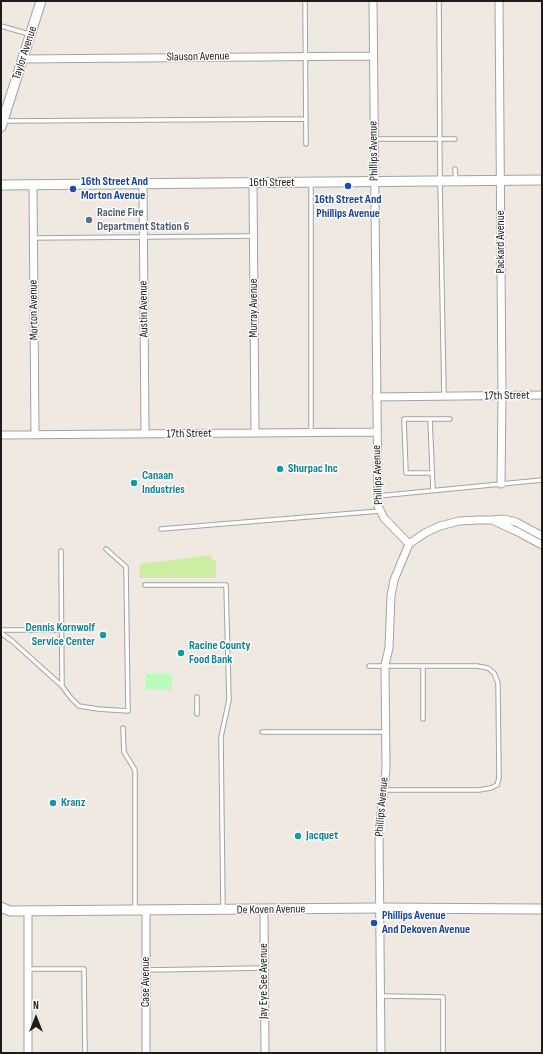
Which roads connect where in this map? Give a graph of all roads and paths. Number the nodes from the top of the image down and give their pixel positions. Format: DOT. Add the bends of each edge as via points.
graph roads {
  1 [pos="41,1"];
  2 [pos="305,1"];
  3 [pos="373,1"];
  4 [pos="439,1"];
  5 [pos="499,1"];
  6 [pos="1,26"];
  7 [pos="30,35"];
  8 [pos="305,56"];
  9 [pos="373,56"];
  10 [pos="23,59"];
  11 [pos="306,119"];
  12 [pos="2,124"];
  13 [pos="374,139"];
  14 [pos="440,139"];
  15 [pos="455,139"];
  16 [pos="306,144"];
  17 [pos="455,169"];
  18 [pos="542,180"];
  19 [pos="440,181"];
  20 [pos="456,181"];
  21 [pos="501,181"];
  22 [pos="311,182"];
  23 [pos="374,182"];
  24 [pos="253,183"];
  25 [pos="143,184"];
  26 [pos="1,185"];
  27 [pos="33,185"];
  28 [pos="143,236"];
  29 [pos="253,236"];
  30 [pos="33,238"];
  31 [pos="502,396"];
  32 [pos="542,396"];
  33 [pos="376,397"];
  34 [pos="444,397"];
  35 [pos="430,419"];
  36 [pos="450,419"];
  37 [pos="311,432"];
  38 [pos="376,432"];
  39 [pos="255,433"];
  40 [pos="145,434"];
  41 [pos="35,435"];
  42 [pos="1,436"];
  43 [pos="432,473"];
  44 [pos="542,480"];
  45 [pos="501,484"];
  46 [pos="433,490"];
  47 [pos="378,496"];
  48 [pos="380,511"];
  49 [pos="492,520"];
  50 [pos="161,529"];
  51 [pos="542,536"];
  52 [pos="409,544"];
  53 [pos="542,546"];
  54 [pos="106,549"];
  55 [pos="62,551"];
  56 [pos="145,585"];
  57 [pos="62,630"];
  58 [pos="1,631"];
  59 [pos="368,666"];
  60 [pos="384,666"];
  61 [pos="423,666"];
  62 [pos="62,686"];
  63 [pos="197,697"];
  64 [pos="197,714"];
  65 [pos="424,719"];
  66 [pos="123,728"];
  67 [pos="262,732"];
  68 [pos="386,732"];
  69 [pos="384,790"];
  70 [pos="1,906"];
  71 [pos="380,908"];
  72 [pos="542,909"];
  73 [pos="135,910"];
  74 [pos="146,910"];
  75 [pos="223,910"];
  76 [pos="264,910"];
  77 [pos="28,911"];
  78 [pos="264,968"];
  79 [pos="28,969"];
  80 [pos="146,970"];
  81 [pos="381,996"];
  82 [pos="28,1053"];
  83 [pos="85,1053"];
  84 [pos="146,1053"];
  85 [pos="265,1053"];
  86 [pos="381,1053"];
  87 [pos="443,1053"];
  1 -- 7 [label="street, Taylor Avenue"];
  2 -- 8 [label="lane"];
  3 -- 9 [label="street, Phillips Avenue"];
  4 -- 14 [label="lane"];
  5 -- 21 [label="street, Packard Avenue"];
  6 -- 7 [label="lane"];
  7 -- 10 [label="street, Taylor Avenue"];
  8 -- 9 [label="street, Slauson Avenue"];
  8 -- 10 [label="street, Slauson Avenue"];
  8 -- 11 [label="lane"];
  9 -- 13 [label="street, Phillips Avenue"];
  10 -- 12 [label="street, Taylor Avenue"];
  11 -- 12 [label="lane"];
  11 -- 16 [label="lane"];
  13 -- 14 [label="lane"];
  13 -- 23 [label="street, Phillips Avenue"];
  14 -- 15 [label="lane"];
  14 -- 19 [label="lane"];
  17 -- 20 [label="lane"];
  18 -- 21 [label="street, 16th Street"];
  19 -- 20 [label="street, 16th Street"];
  19 -- 23 [label="street, 16th Street"];
  19 -- 34 [label="lane"];
  20 -- 21 [label="street, 16th Street"];
  21 -- 31 [label="street, Packard Avenue"];
  22 -- 23 [label="street, 16th Street"];
  22 -- 24 [label="street, 16th Street"];
  22 -- 37 [label="lane"];
  23 -- 33 [label="street, Phillips Avenue"];
  24 -- 25 [label="street, 16th Street"];
  24 -- 29 [label="street, Murray Avenue"];
  25 -- 27 [label="street, 16th Street"];
  25 -- 28 [label="street, Austin Avenue"];
  26 -- 27 [label="street, 16th Street"];
  27 -- 30 [label="street, Morton Avenue"];
  28 -- 29 [label="lane"];
  28 -- 30 [label="lane"];
  28 -- 40 [label="street, Austin Avenue"];
  29 -- 39 [label="street, Murray Avenue"];
  30 -- 41 [label="street, Morton Avenue"];
  31 -- 32 [label="street, 17th Street"];
  31 -- 34 [label="street, 17th Street"];
  31 -- 45 [label="street, Packard Avenue"];
  33 -- 34 [label="street, 17th Street"];
  33 -- 38 [label="street, Phillips Avenue"];
  35 -- 36 [label="lane"];
  35 -- 43 [label="lane"];
  35 -- 43 [label="lane" via="404,419 406,473"];
  37 -- 38 [label="street, 17th Street"];
  37 -- 39 [label="street, 17th Street"];
  38 -- 47 [label="street, Phillips Avenue"];
  39 -- 40 [label="street, 17th Street"];
  40 -- 41 [label="street, 17th Street"];
  41 -- 42 [label="street, 17th Street"];
  43 -- 46 [label="lane"];
  44 -- 45 [label="lane"];
  45 -- 46 [label="lane"];
  46 -- 47 [label="lane"];
  47 -- 48 [label="street, Phillips Avenue"];
  48 -- 50 [label="lane"];
  48 -- 52 [label="street, Phillips Avenue"];
  49 -- 51 [label="street" via="516,522"];
  49 -- 52 [label="street" via="459,521 425,533"];
  49 -- 53 [label="street"];
  52 -- 60 [label="street, Phillips Avenue" via="394,580 389,648"];
  54 -- 62 [label="lane" via="126,568 128,711 79,706"];
  55 -- 57 [label="lane"];
  56 -- 75 [label="lane" via="226,584 229,700 221,737"];
  57 -- 58 [label="lane"];
  57 -- 62 [label="lane"];
  58 -- 62 [label="lane"];
  59 -- 60 [label="lane"];
  60 -- 61 [label="lane"];
  60 -- 68 [label="street, Phillips Avenue"];
  61 -- 65 [label="lane"];
  61 -- 69 [label="lane" via="477,666 488,668 494,673 498,683 497,785 479,790"];
  63 -- 64 [label="lane"];
  66 -- 73 [label="lane" via="124,752 135,770"];
  67 -- 68 [label="lane"];
  68 -- 69 [label="street, Phillips Avenue"];
  69 -- 71 [label="street, Phillips Avenue" via="379,832"];
  70 -- 77 [label="street, De Koven Avenue" via="10,911"];
  71 -- 72 [label="street, De Koven Avenue"];
  71 -- 76 [label="street, De Koven Avenue"];
  71 -- 81 [label="street, Phillips Avenue"];
  73 -- 74 [label="street, De Koven Avenue"];
  73 -- 77 [label="street, De Koven Avenue"];
  74 -- 75 [label="street, De Koven Avenue"];
  74 -- 80 [label="street, Case Avenue"];
  75 -- 76 [label="street, De Koven Avenue"];
  76 -- 78 [label="street, Jay Eye See Avenue"];
  77 -- 79 [label="street"];
  78 -- 80 [label="lane"];
  78 -- 85 [label="street, Jay Eye See Avenue"];
  79 -- 82 [label="street"];
  79 -- 83 [label="lane" via="84,969"];
  80 -- 84 [label="street, Case Avenue"];
  81 -- 86 [label="street, Phillips Avenue"];
  81 -- 87 [label="lane" via="443,997"];
}
